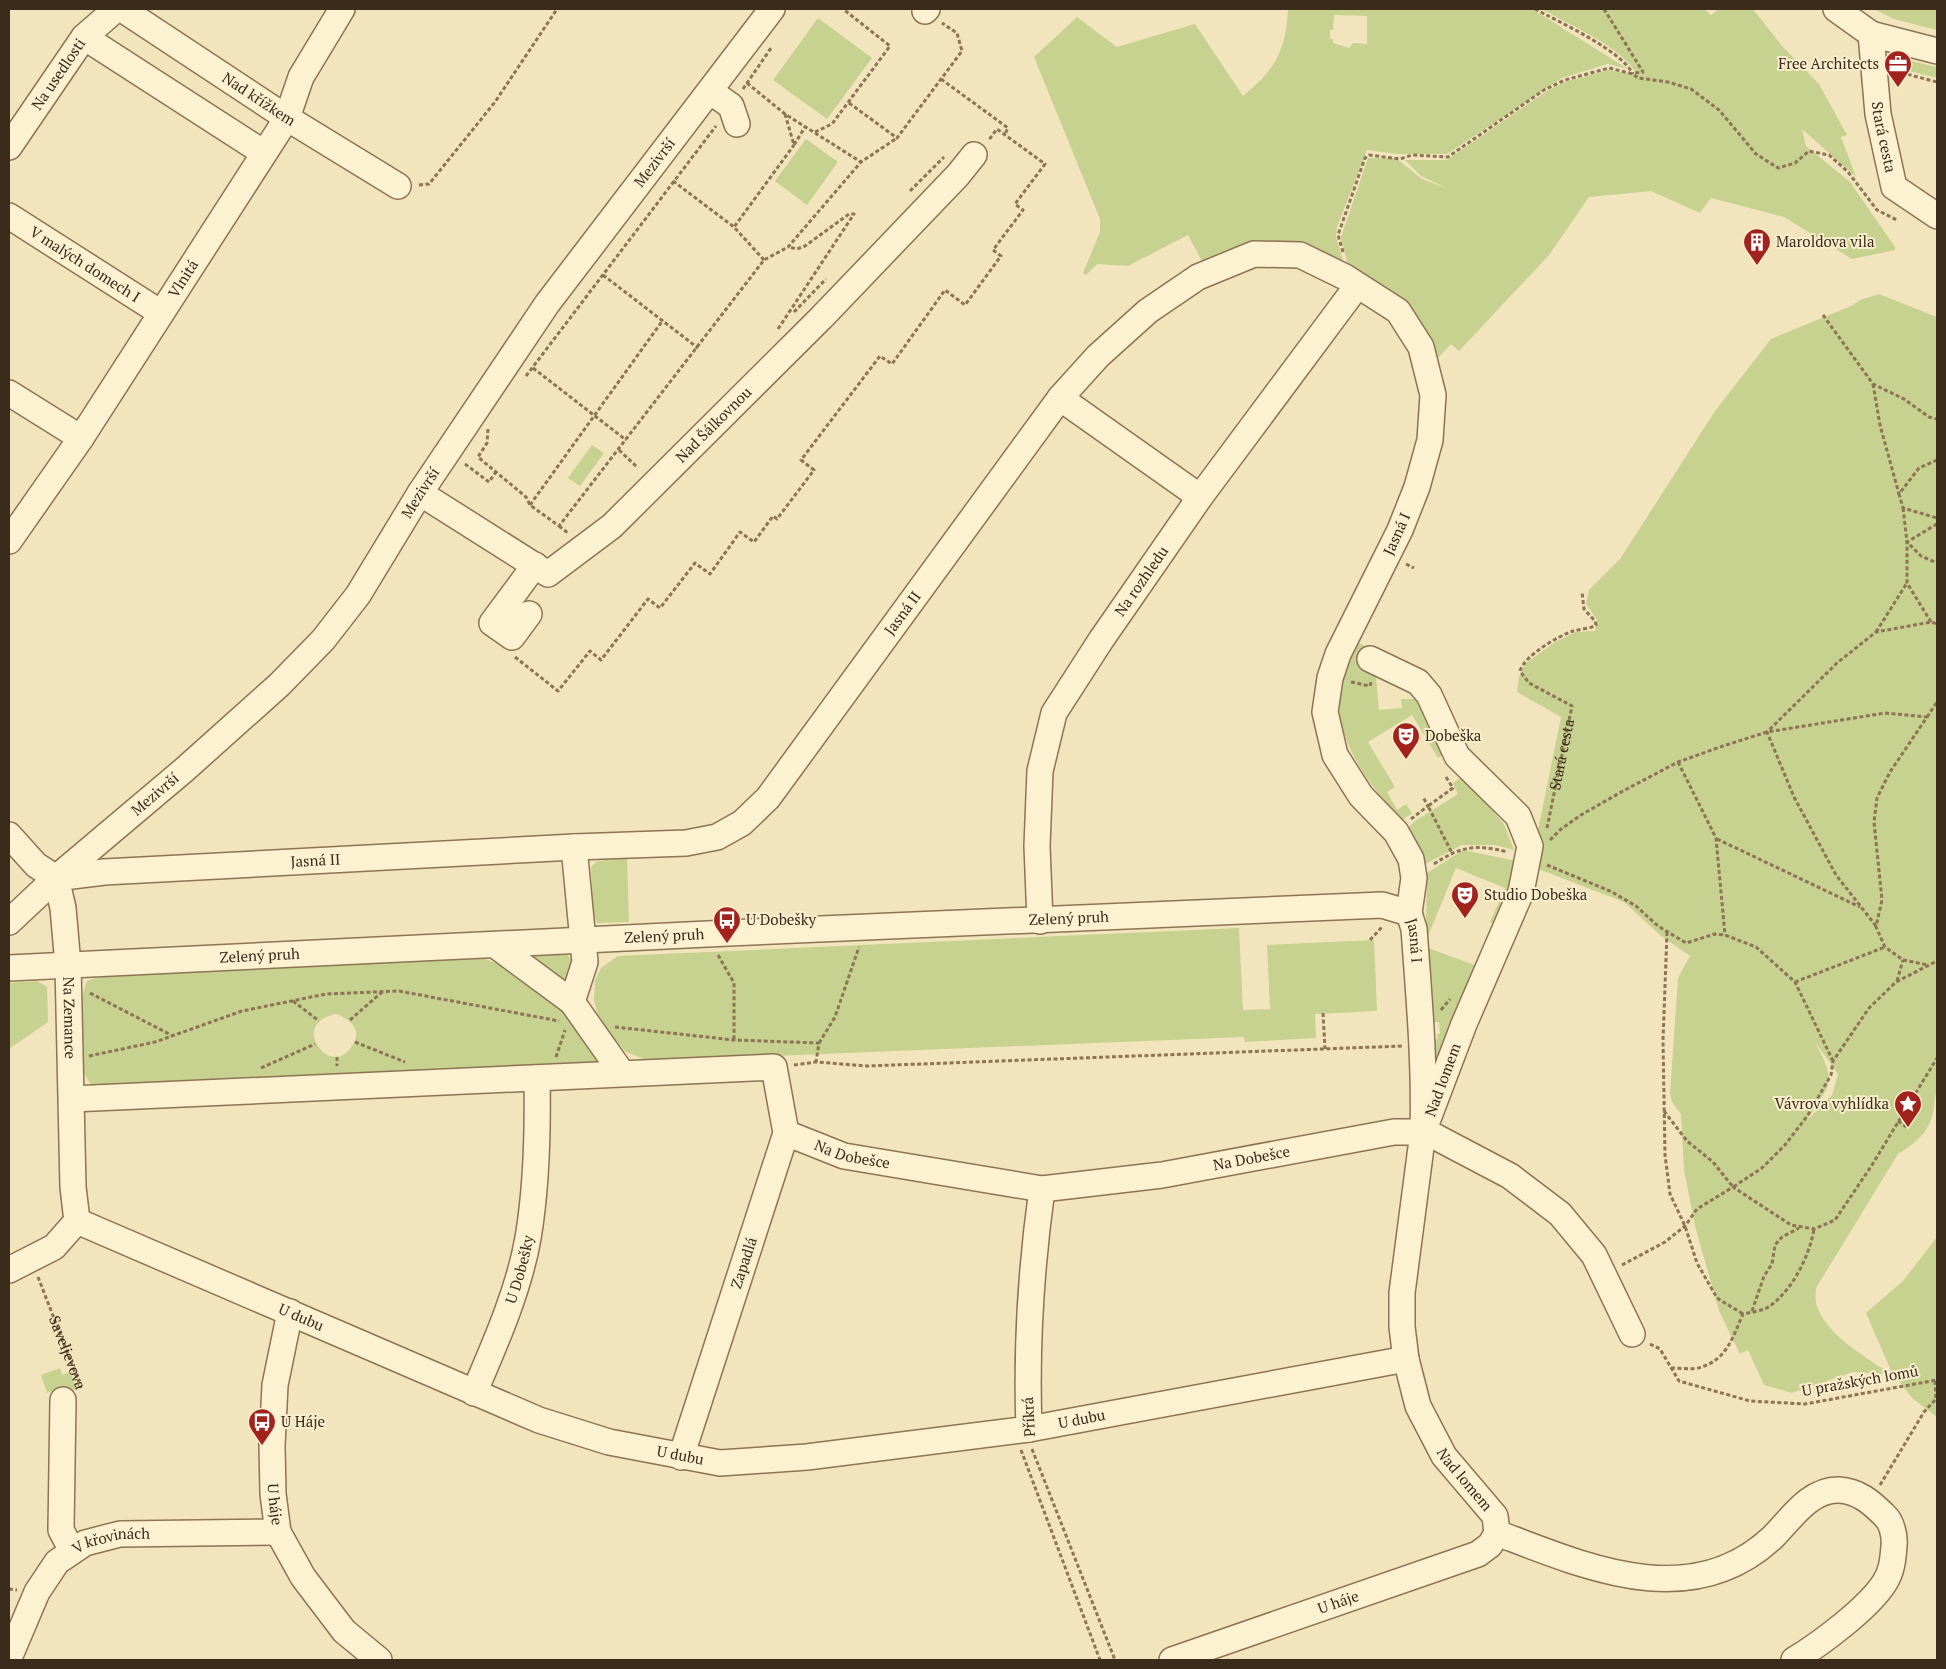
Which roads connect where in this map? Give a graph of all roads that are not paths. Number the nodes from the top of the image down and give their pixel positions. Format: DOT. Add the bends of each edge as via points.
graph roads {
  1 [pos="116,9"];
  2 [pos="122,9"];
  3 [pos="342,9"];
  4 [pos="772,9"];
  5 [pos="1854,18"];
  6 [pos="84,37"];
  7 [pos="1937,51"];
  8 [pos="710,91"];
  9 [pos="287,118"];
  10 [pos="737,124"];
  11 [pos="9,147"];
  12 [pos="264,153"];
  13 [pos="974,154"];
  14 [pos="398,186"];
  15 [pos="9,216"];
  16 [pos="1937,216"];
  17 [pos="1357,286"];
  18 [pos="161,314"];
  19 [pos="9,393"];
  20 [pos="1060,398"];
  21 [pos="82,438"];
  22 [pos="420,493"];
  23 [pos="1200,497"];
  24 [pos="9,541"];
  25 [pos="535,565"];
  26 [pos="529,614"];
  27 [pos="1370,659"];
  28 [pos="9,836"];
  29 [pos="574,847"];
  30 [pos="56,878"];
  31 [pos="1409,913"];
  32 [pos="1040,921"];
  33 [pos="9,922"];
  34 [pos="582,941"];
  35 [pos="494,945"];
  36 [pos="68,965"];
  37 [pos="9,968"];
  38 [pos="570,1012"];
  39 [pos="622,1073"];
  40 [pos="546,1078"];
  41 [pos="72,1099"];
  42 [pos="1423,1132"];
  43 [pos="786,1133"];
  44 [pos="1042,1188"];
  45 [pos="78,1221"];
  46 [pos="9,1270"];
  47 [pos="290,1312"];
  48 [pos="1632,1334"];
  49 [pos="1406,1359"];
  50 [pos="474,1393"];
  51 [pos="63,1400"];
  52 [pos="1021,1430"];
  53 [pos="681,1457"];
  54 [pos="278,1532"];
  55 [pos="1497,1532"];
  56 [pos="72,1552"];
  57 [pos="9,1658"];
  58 [pos="380,1660"];
  59 [pos="1172,1660"];
  60 [pos="1794,1660"];
  1 -- 6 [label="street, Na usedlosti"];
  2 -- 9 [label="street, Nad křížkem"];
  3 -- 9 [label="street, Vlnitá" via="300,77"];
  4 -- 8 [label="street, Mezivrší"];
  5 -- 7 [label="street"];
  5 -- 16 [label="street, Stará cesta" via="1894,187"];
  6 -- 11 [label="street, Na usedlosti"];
  6 -- 12 [label="street"];
  8 -- 10 [label="street" via="730,106"];
  8 -- 22 [label="street, Mezivrší" via="547,304"];
  9 -- 12 [label="street, Vlnitá"];
  9 -- 14 [label="street, Nad křížkem"];
  12 -- 18 [label="street, Vlnitá"];
  13 -- 25 [label="street, Nad Šálkovnou" via="958,175 822,317 612,526 548,574"];
  15 -- 18 [label="street, V malých domech I"];
  17 -- 20 [label="street, Jasná I" via="1300,255 1254,254 1198,277 1148,311 1098,356"];
  17 -- 23 [label="street, Na rozhledu"];
  17 -- 31 [label="street, Jasná I" via="1398,312 1421,347 1433,396 1430,440 1417,487 1400,530 1338,654 1330,678 1325,712 1335,755 1361,796 1396,832 1411,859 1414,878"];
  18 -- 21 [label="street, Vlnitá"];
  19 -- 21 [label="street"];
  20 -- 23 [label="street"];
  20 -- 29 [label="street, Jasná II" via="768,798 742,823 717,837 686,843"];
  21 -- 24 [label="street, Vlnitá"];
  22 -- 25 [label="street, Nad Šálkovnou"];
  22 -- 30 [label="street, Mezivrší" via="358,595 323,640 279,685"];
  23 -- 32 [label="street, Na rozhledu" via="1054,713 1040,771 1037,846"];
  25 -- 26 [label="street" via="492,624 512,637"];
  27 -- 42 [label="street, Nad lomem" via="1418,682 1429,695 1457,756 1518,816 1535,861 1464,1024"];
  28 -- 30 [label="street" via="36,866"];
  29 -- 30 [label="street, Jasná II" via="104,872"];
  29 -- 34 [label="street"];
  30 -- 33 [label="street, Mezivrší"];
  30 -- 36 [label="street, Na Zemance" via="63,908"];
  31 -- 32 [label="street, Zelený pruh" via="1386,905"];
  31 -- 42 [label="street, Jasná I" via="1414,929 1425,1085"];
  32 -- 34 [label="street, Zelený pruh"];
  34 -- 35 [label="street, Zelený pruh"];
  34 -- 38 [label="street" via="585,962"];
  35 -- 36 [label="street, Zelený pruh"];
  35 -- 38 [label="street"];
  36 -- 37 [label="street, Zelený pruh"];
  36 -- 41 [label="street, Na Zemance"];
  38 -- 39 [label="street"];
  39 -- 40 [label="street"];
  39 -- 43 [label="street, Zapadlá" via="774,1067"];
  40 -- 41 [label="street"];
  40 -- 50 [label="street, U Dobešky" via="528,1239 503,1326"];
  41 -- 45 [label="street, Na Zemance"];
  42 -- 44 [label="street, Na Dobešce" via="1394,1132 1162,1175"];
  42 -- 48 [label="street, Na Dobešce" via="1510,1176 1560,1214 1594,1255"];
  42 -- 49 [label="street, Nad lomem" via="1402,1293"];
  43 -- 44 [label="street, Na Dobešce" via="844,1156"];
  43 -- 53 [label="street, Zapadlá"];
  44 -- 52 [label="street, Příkrá"];
  45 -- 46 [label="street" via="54,1247"];
  45 -- 47 [label="street, U dubu"];
  47 -- 50 [label="street, U dubu"];
  47 -- 54 [label="street, U háje" via="275,1385 272,1446"];
  49 -- 52 [label="street, U dubu"];
  49 -- 55 [label="street, Nad lomem" via="1418,1406 1444,1456 1495,1516"];
  50 -- 53 [label="street, U dubu" via="539,1420 609,1442"];
  51 -- 56 [label="street, Saveljevova" via="61,1530"];
  52 -- 53 [label="street, U dubu" via="807,1457 720,1463"];
  54 -- 56 [label="street, V křovinách" via="120,1534 85,1543"];
  54 -- 58 [label="street, U háje" via="303,1577 344,1632"];
  55 -- 59 [label="street, U háje" via="1490,1546 1478,1554"];
  55 -- 60 [label="street" via="1588,1567 1632,1576 1677,1580 1717,1572 1749,1557 1791,1516 1820,1494 1838,1490 1854,1493 1870,1501 1888,1519 1895,1538 1893,1563 1874,1598"];
  56 -- 57 [label="street, V křovinách" via="57,1562 37,1592"];
}
